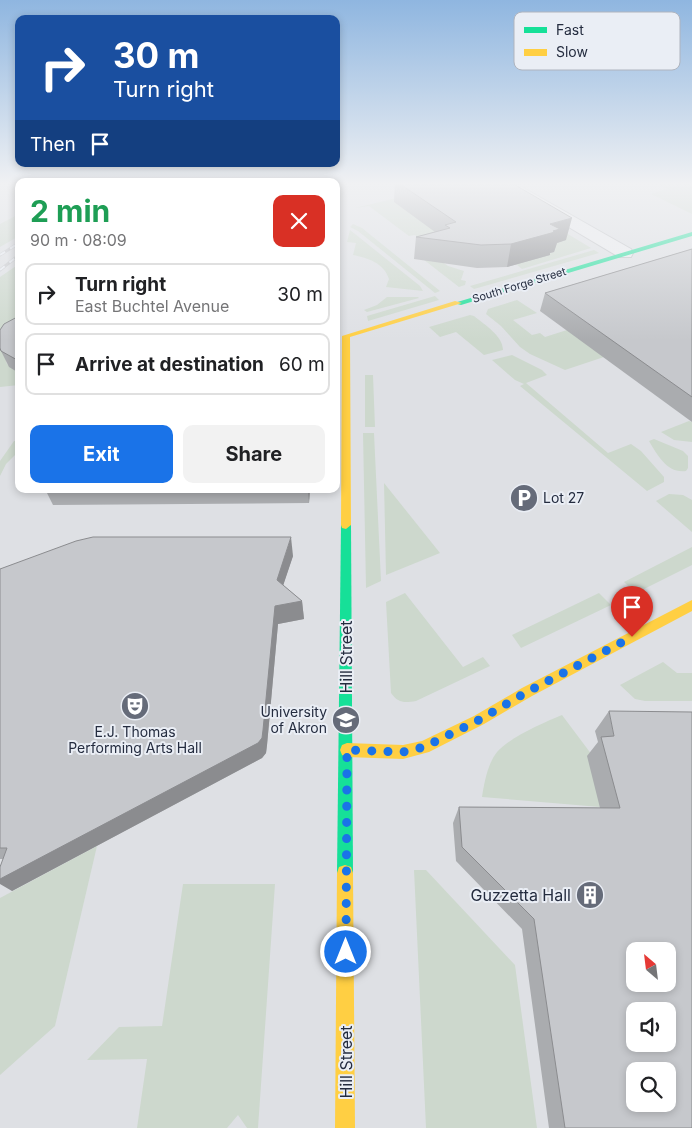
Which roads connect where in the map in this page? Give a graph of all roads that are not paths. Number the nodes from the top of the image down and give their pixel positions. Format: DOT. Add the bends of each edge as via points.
graph roads {
  1 [pos="593,235"];
  2 [pos="690,235"];
  3 [pos="625,253"];
  4 [pos="346,336"];
  5 [pos="692,605"];
  6 [pos="347,750"];
  7 [pos="345,1128"];
  1 -- 3 [label="street"];
  2 -- 3 [label="street, South Forge Street"];
  3 -- 4 [label="street, South Forge Street"];
  4 -- 6 [label="street, Hill Street"];
  5 -- 6 [label="street" via="424,747 403,752"];
  6 -- 7 [label="street, Hill Street"];
}
